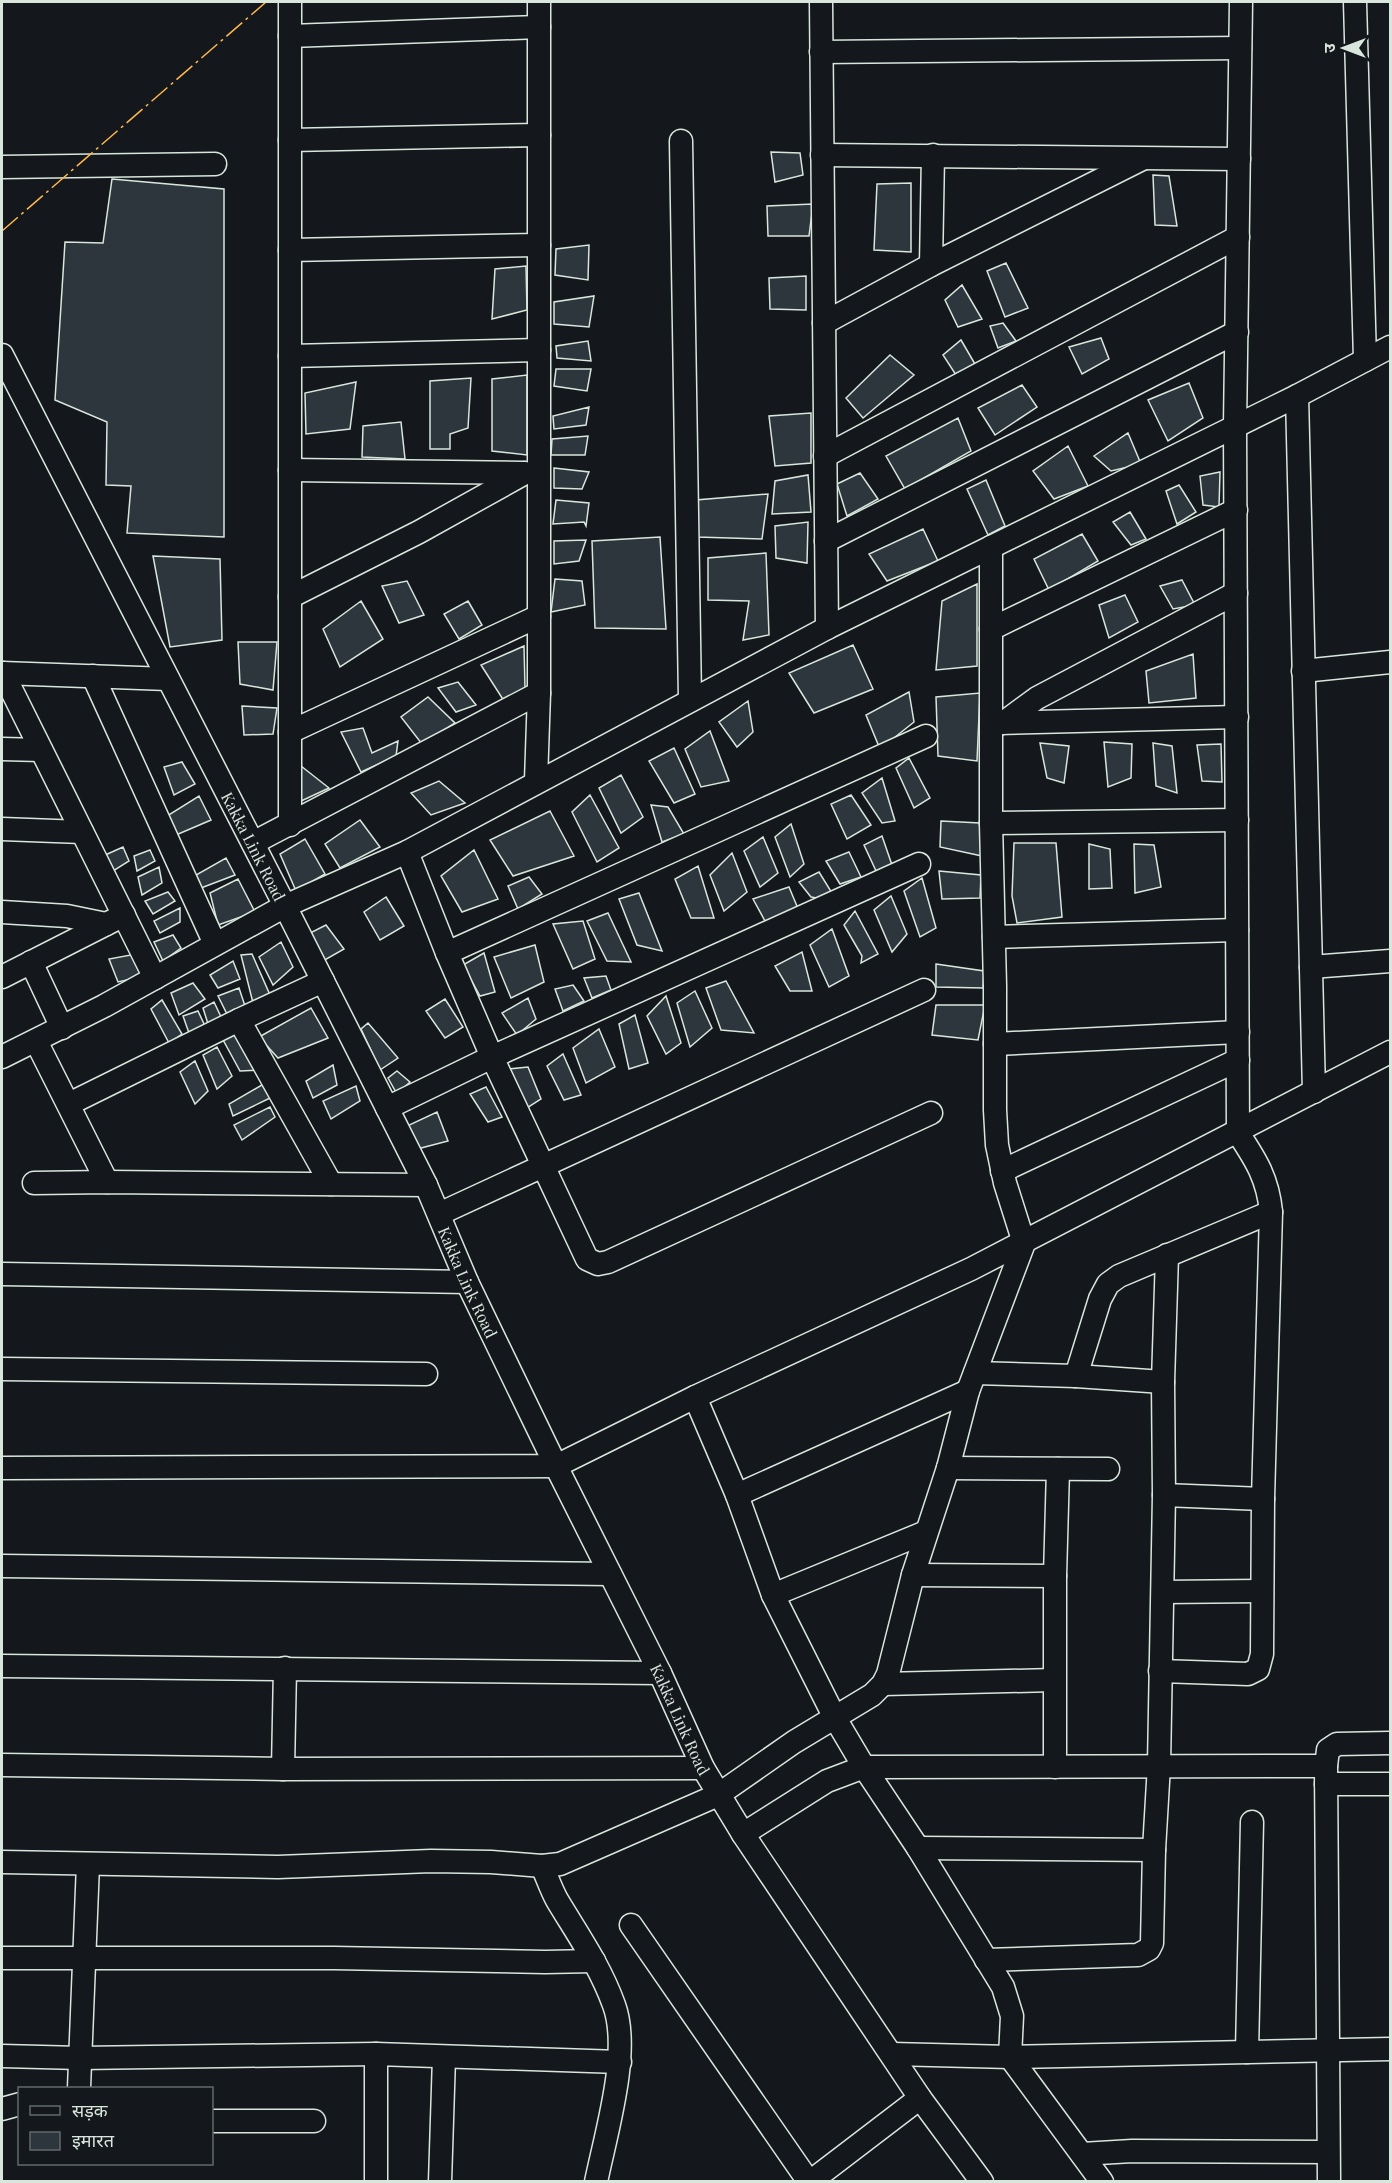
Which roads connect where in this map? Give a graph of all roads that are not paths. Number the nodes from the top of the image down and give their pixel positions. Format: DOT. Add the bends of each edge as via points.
graph roads {
  1 [pos="290,2"];
  2 [pos="539,2"];
  3 [pos="821,2"];
  4 [pos="1241,2"];
  5 [pos="1355,2"];
  6 [pos="539,27"];
  7 [pos="290,36"];
  8 [pos="1240,48"];
  9 [pos="821,52"];
  10 [pos="539,135"];
  11 [pos="290,140"];
  12 [pos="681,141"];
  13 [pos="822,155"];
  14 [pos="933,155"];
  15 [pos="1147,156"];
  16 [pos="1239,159"];
  17 [pos="215,164"];
  18 [pos="2,167"];
  19 [pos="1238,237"];
  20 [pos="539,245"];
  21 [pos="290,250"];
  22 [pos="931,265"];
  23 [pos="824,323"];
  24 [pos="1236,332"];
  25 [pos="1390,347"];
  26 [pos="539,350"];
  27 [pos="2,355"];
  28 [pos="290,356"];
  29 [pos="1365,360"];
  30 [pos="1297,396"];
  31 [pos="1235,426"];
  32 [pos="825,456"];
  33 [pos="290,470"];
  34 [pos="532,473"];
  35 [pos="1236,510"];
  36 [pos="826,541"];
  37 [pos="991,547"];
  38 [pos="1236,593"];
  39 [pos="290,597"];
  40 [pos="539,616"];
  41 [pos="826,628"];
  42 [pos="991,628"];
  43 [pos="1390,662"];
  44 [pos="1303,670"];
  45 [pos="2,673"];
  46 [pos="93,676"];
  47 [pos="168,679"];
  48 [pos="539,693"];
  49 [pos="690,700"];
  50 [pos="1236,717"];
  51 [pos="997,723"];
  52 [pos="290,732"];
  53 [pos="926,736"];
  54 [pos="2,749"];
  55 [pos="41,750"];
  56 [pos="536,781"];
  57 [pos="1237,820"];
  58 [pos="991,823"];
  59 [pos="290,825"];
  60 [pos="2,829"];
  61 [pos="82,832"];
  62 [pos="253,843"];
  63 [pos="407,852"];
  64 [pos="919,864"];
  65 [pos="285,906"];
  66 [pos="2,912"];
  67 [pos="115,920"];
  68 [pos="1238,930"];
  69 [pos="994,937"];
  70 [pos="215,944"];
  71 [pos="447,953"];
  72 [pos="1390,961"];
  73 [pos="31,962"];
  74 [pos="1311,967"];
  75 [pos="2,977"];
  76 [pos="154,978"];
  77 [pos="323,981"];
  78 [pos="924,990"];
  79 [pos="239,1020"];
  80 [pos="62,1028"];
  81 [pos="1238,1032"];
  82 [pos="36,1041"];
  83 [pos="995,1044"];
  84 [pos="1390,1052"];
  85 [pos="2,1057"];
  86 [pos="492,1058"];
  87 [pos="1238,1060"];
  88 [pos="1314,1092"];
  89 [pos="69,1104"];
  90 [pos="387,1108"];
  91 [pos="931,1113"];
  92 [pos="1238,1133"];
  93 [pos="543,1165"];
  94 [pos="1002,1171"];
  95 [pos="107,1182"];
  96 [pos="34,1183"];
  97 [pos="331,1184"];
  98 [pos="426,1185"];
  99 [pos="1271,1212"];
  100 [pos="438,1214"];
  101 [pos="1024,1243"];
  102 [pos="1167,1255"];
  103 [pos="2,1274"];
  104 [pos="467,1282"];
  105 [pos="2,1369"];
  106 [pos="426,1374"];
  107 [pos="1076,1376"];
  108 [pos="971,1382"];
  109 [pos="1163,1382"];
  110 [pos="695,1397"];
  111 [pos="556,1466"];
  112 [pos="2,1468"];
  113 [pos="948,1468"];
  114 [pos="1059,1469"];
  115 [pos="1108,1469"];
  116 [pos="737,1495"];
  117 [pos="1164,1495"];
  118 [pos="1263,1499"];
  119 [pos="926,1532"];
  120 [pos="2,1566"];
  121 [pos="610,1574"];
  122 [pos="913,1575"];
  123 [pos="1055,1576"];
  124 [pos="1261,1591"];
  125 [pos="1162,1592"];
  126 [pos="773,1595"];
  127 [pos="2,1666"];
  128 [pos="285,1668"];
  129 [pos="1160,1671"];
  130 [pos="660,1673"];
  131 [pos="1054,1680"];
  132 [pos="883,1684"];
  133 [pos="835,1718"];
  134 [pos="1390,1743"];
  135 [pos="2,1765"];
  136 [pos="1159,1765"];
  137 [pos="864,1767"];
  138 [pos="1055,1767"];
  139 [pos="284,1768"];
  140 [pos="703,1768"];
  141 [pos="1326,1775"];
  142 [pos="1390,1784"];
  143 [pos="718,1795"];
  144 [pos="1252,1822"];
  145 [pos="743,1834"];
  146 [pos="918,1848"];
  147 [pos="1154,1850"];
  148 [pos="2,1862"];
  149 [pos="88,1864"];
  150 [pos="542,1866"];
  151 [pos="631,1925"];
  152 [pos="2,1958"];
  153 [pos="84,1958"];
  154 [pos="986,1960"];
  155 [pos="594,1961"];
  156 [pos="1328,2049"];
  157 [pos="1390,2049"];
  158 [pos="1248,2052"];
  159 [pos="376,2054"];
  160 [pos="892,2054"];
  161 [pos="2,2056"];
  162 [pos="1010,2056"];
  163 [pos="444,2057"];
  164 [pos="80,2058"];
  165 [pos="620,2062"];
  166 [pos="79,2087"];
  167 [pos="920,2098"];
  168 [pos="18,2105"];
  169 [pos="2,2109"];
  170 [pos="213,2121"];
  171 [pos="314,2121"];
  172 [pos="1328,2152"];
  173 [pos="1082,2154"];
  174 [pos="375,2181"];
  175 [pos="440,2181"];
  176 [pos="596,2181"];
  177 [pos="809,2181"];
  178 [pos="982,2181"];
  179 [pos="1102,2181"];
  180 [pos="1329,2181"];
  1 -- 7 [label="street"];
  2 -- 6 [label="street"];
  3 -- 9 [label="street"];
  4 -- 8 [label="street"];
  5 -- 29 [label="street"];
  6 -- 7 [label="street"];
  6 -- 10 [label="street"];
  7 -- 11 [label="street"];
  8 -- 9 [label="street"];
  8 -- 16 [label="street"];
  9 -- 13 [label="street"];
  10 -- 11 [label="street"];
  10 -- 20 [label="street"];
  11 -- 21 [label="street"];
  12 -- 49 [label="street"];
  13 -- 14 [label="street"];
  13 -- 23 [label="street"];
  14 -- 15 [label="street"];
  14 -- 22 [label="street"];
  15 -- 16 [label="street"];
  15 -- 22 [label="street"];
  16 -- 19 [label="street"];
  17 -- 18 [label="street"];
  19 -- 24 [label="street"];
  19 -- 32 [label="street"];
  20 -- 21 [label="street"];
  20 -- 26 [label="street"];
  21 -- 28 [label="street"];
  22 -- 23 [label="street"];
  23 -- 32 [label="street"];
  24 -- 31 [label="street"];
  24 -- 36 [label="street"];
  25 -- 29 [label="street"];
  26 -- 28 [label="street"];
  26 -- 34 [label="street"];
  27 -- 47 [label="street, Kakka Link Road"];
  28 -- 33 [label="street"];
  29 -- 30 [label="street"];
  30 -- 31 [label="street"];
  30 -- 44 [label="street"];
  31 -- 35 [label="street"];
  31 -- 37 [label="street"];
  32 -- 36 [label="street"];
  33 -- 34 [label="street"];
  33 -- 39 [label="street"];
  34 -- 39 [label="street"];
  34 -- 40 [label="street"];
  35 -- 38 [label="street"];
  35 -- 42 [label="street"];
  36 -- 41 [label="street"];
  37 -- 41 [label="street"];
  37 -- 42 [label="street"];
  38 -- 50 [label="street"];
  38 -- 51 [label="street"];
  39 -- 52 [label="street"];
  40 -- 48 [label="street"];
  40 -- 52 [label="street"];
  41 -- 49 [label="street"];
  42 -- 51 [label="street"];
  43 -- 44 [label="street"];
  44 -- 74 [label="street"];
  45 -- 46 [label="street"];
  45 -- 55 [label="street"];
  46 -- 47 [label="street"];
  46 -- 70 [label="street"];
  47 -- 62 [label="street, Kakka Link Road"];
  48 -- 56 [label="street"];
  48 -- 59 [label="street"];
  49 -- 56 [label="street"];
  50 -- 51 [label="street"];
  50 -- 57 [label="street"];
  51 -- 58 [label="street"];
  52 -- 59 [label="street"];
  53 -- 71 [label="street"];
  54 -- 55 [label="street"];
  55 -- 61 [label="street"];
  56 -- 63 [label="street"];
  57 -- 58 [label="street"];
  57 -- 68 [label="street"];
  58 -- 69 [label="street"];
  59 -- 62 [label="street"];
  60 -- 61 [label="street"];
  61 -- 67 [label="street"];
  62 -- 65 [label="street, Kakka Link Road"];
  63 -- 65 [label="street"];
  63 -- 71 [label="street"];
  64 -- 86 [label="street"];
  65 -- 70 [label="street"];
  65 -- 77 [label="street, Kakka Link Road"];
  66 -- 67 [label="street"];
  67 -- 73 [label="street"];
  67 -- 76 [label="street"];
  68 -- 69 [label="street"];
  68 -- 81 [label="street"];
  69 -- 83 [label="street"];
  70 -- 76 [label="street"];
  71 -- 86 [label="street"];
  72 -- 74 [label="street"];
  73 -- 75 [label="street"];
  73 -- 80 [label="street"];
  74 -- 88 [label="street"];
  76 -- 80 [label="street"];
  77 -- 79 [label="street"];
  77 -- 90 [label="street, Kakka Link Road"];
  78 -- 93 [label="street"];
  79 -- 89 [label="street"];
  79 -- 97 [label="street"];
  80 -- 82 [label="street"];
  81 -- 83 [label="street"];
  81 -- 87 [label="street"];
  82 -- 85 [label="street"];
  82 -- 89 [label="street"];
  83 -- 94 [label="street" via="995,1110"];
  84 -- 88 [label="street"];
  86 -- 90 [label="street"];
  86 -- 93 [label="street"];
  87 -- 92 [label="street"];
  87 -- 94 [label="street"];
  88 -- 92 [label="street"];
  89 -- 95 [label="street"];
  90 -- 98 [label="street, Kakka Link Road"];
  91 -- 93 [label="street" via="603,1264 587,1259"];
  92 -- 99 [label="street" via="1266,1181"];
  92 -- 101 [label="street"];
  93 -- 100 [label="street"];
  94 -- 101 [label="street"];
  95 -- 96 [label="street"];
  95 -- 97 [label="street"];
  97 -- 98 [label="street"];
  98 -- 100 [label="street, Kakka Link Road"];
  99 -- 102 [label="street"];
  99 -- 118 [label="street"];
  100 -- 104 [label="street, Kakka Link Road"];
  101 -- 108 [label="street"];
  101 -- 110 [label="street"];
  102 -- 107 [label="street" via="1119,1275 1108,1284"];
  102 -- 109 [label="street"];
  103 -- 104 [label="street"];
  104 -- 111 [label="street, Kakka Link Road"];
  105 -- 106 [label="street"];
  107 -- 108 [label="street"];
  107 -- 109 [label="street"];
  108 -- 113 [label="street"];
  108 -- 116 [label="street"];
  109 -- 117 [label="street"];
  110 -- 111 [label="street"];
  110 -- 116 [label="street"];
  111 -- 112 [label="street"];
  111 -- 121 [label="street, Kakka Link Road"];
  113 -- 114 [label="street"];
  113 -- 119 [label="street"];
  114 -- 115 [label="street"];
  114 -- 123 [label="street"];
  116 -- 126 [label="street"];
  117 -- 118 [label="street"];
  117 -- 125 [label="street"];
  118 -- 124 [label="street"];
  119 -- 122 [label="street"];
  119 -- 126 [label="street"];
  120 -- 121 [label="street"];
  121 -- 130 [label="street, Kakka Link Road"];
  122 -- 123 [label="street"];
  122 -- 132 [label="street"];
  123 -- 131 [label="street"];
  124 -- 125 [label="street"];
  124 -- 129 [label="street" via="1262,1654 1253,1672"];
  125 -- 129 [label="street"];
  126 -- 133 [label="street"];
  127 -- 128 [label="street"];
  128 -- 130 [label="street"];
  128 -- 139 [label="street"];
  129 -- 136 [label="street"];
  130 -- 140 [label="street, Kakka Link Road"];
  131 -- 132 [label="street"];
  131 -- 138 [label="street"];
  132 -- 133 [label="street"];
  133 -- 137 [label="street"];
  133 -- 143 [label="street"];
  134 -- 141 [label="street" via="1337,1744 1328,1750"];
  135 -- 139 [label="street"];
  136 -- 138 [label="street"];
  136 -- 141 [label="street"];
  136 -- 147 [label="street"];
  137 -- 138 [label="street"];
  137 -- 145 [label="street" via="827,1781"];
  137 -- 146 [label="street"];
  139 -- 140 [label="street"];
  140 -- 143 [label="street, Kakka Link Road"];
  141 -- 142 [label="street"];
  141 -- 156 [label="street"];
  143 -- 145 [label="street, Kakka Link Road"];
  143 -- 150 [label="street" via="585,1854"];
  144 -- 158 [label="street"];
  145 -- 160 [label="street, Kakka Link Road"];
  146 -- 147 [label="street"];
  146 -- 154 [label="street"];
  147 -- 154 [label="street" via="1152,1943 1144,1953"];
  148 -- 149 [label="street"];
  149 -- 150 [label="street" via="278,1867 431,1861"];
  149 -- 153 [label="street"];
  150 -- 155 [label="street" via="557,1900"];
  151 -- 177 [label="street"];
  152 -- 153 [label="street"];
  153 -- 155 [label="street"];
  153 -- 164 [label="street"];
  154 -- 162 [label="street" via="1011,2008"];
  155 -- 165 [label="street" via="615,2006"];
  156 -- 157 [label="street"];
  156 -- 158 [label="street"];
  156 -- 172 [label="street"];
  158 -- 162 [label="street"];
  159 -- 163 [label="street"];
  159 -- 164 [label="street"];
  159 -- 174 [label="street"];
  160 -- 162 [label="street"];
  160 -- 167 [label="street, Kakka Link Road"];
  161 -- 164 [label="street"];
  162 -- 173 [label="street"];
  163 -- 165 [label="street"];
  163 -- 175 [label="street"];
  164 -- 166 [label="street"];
  165 -- 176 [label="street"];
  167 -- 177 [label="street"];
  167 -- 178 [label="street, Kakka Link Road"];
  168 -- 169 [label="street"];
  170 -- 171 [label="street"];
  172 -- 173 [label="street"];
  172 -- 180 [label="street"];
  173 -- 179 [label="street"];
}
